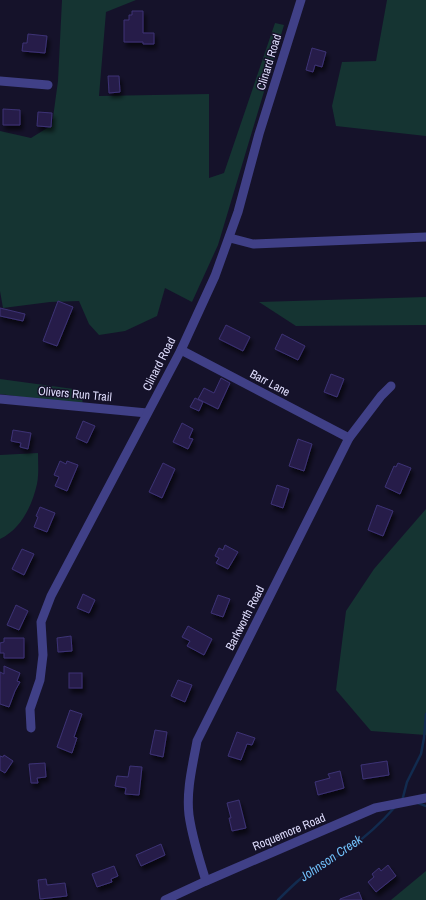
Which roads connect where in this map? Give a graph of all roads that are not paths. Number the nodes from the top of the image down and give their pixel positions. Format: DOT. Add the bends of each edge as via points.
graph roads {
  1 [pos="301,0"];
  2 [pos="0,81"];
  3 [pos="48,85"];
  4 [pos="426,237"];
  5 [pos="230,238"];
  6 [pos="181,350"];
  7 [pos="391,386"];
  8 [pos="0,399"];
  9 [pos="147,413"];
  10 [pos="349,438"];
  11 [pos="31,728"];
  12 [pos="426,798"];
  13 [pos="206,881"];
  14 [pos="165,900"];
  1 -- 5 [label="street, Clinard Road"];
  2 -- 3 [label="street"];
  4 -- 5 [label="street" via="253,244"];
  5 -- 6 [label="street, Clinard Road"];
  6 -- 9 [label="street, Clinard Road"];
  6 -- 10 [label="street, Barr Lane"];
  7 -- 10 [label="street, Barkworth Road"];
  8 -- 9 [label="street, Olivers Run Trail"];
  9 -- 11 [label="street, Clinard Road" via="51,596 41,622 43,655 40,680 30,709"];
  10 -- 13 [label="street, Barkworth Road" via="197,741 188,813"];
  12 -- 13 [label="street, Roquemore Road" via="375,808"];
  13 -- 14 [label="street, Roquemore Road"];
}
